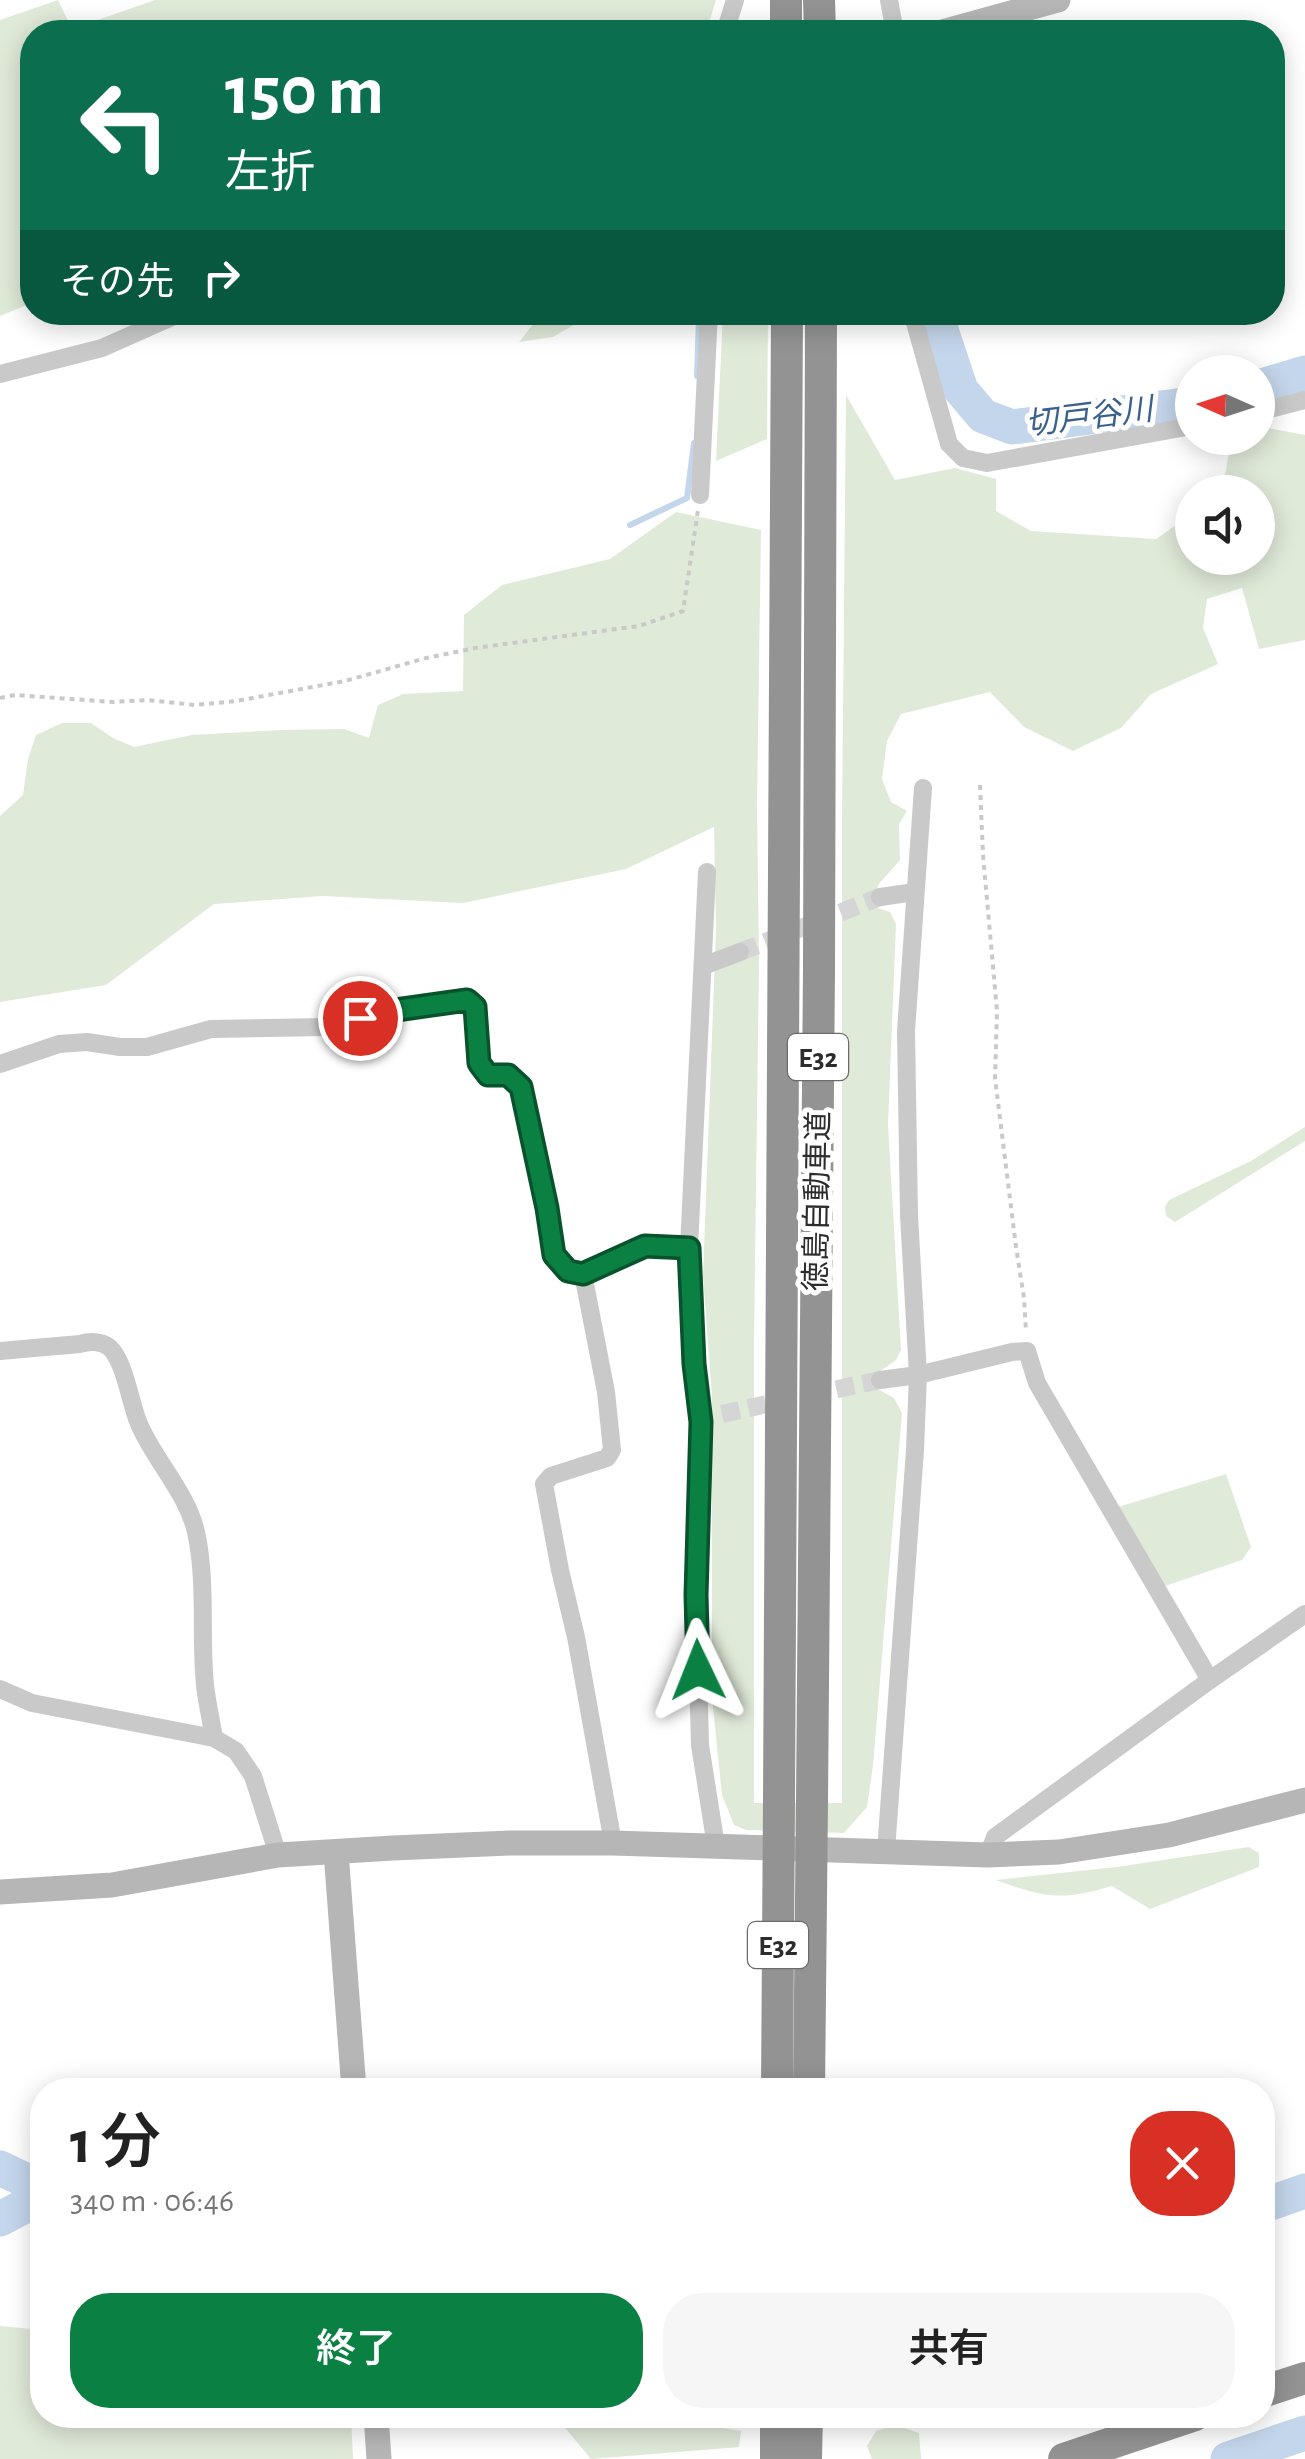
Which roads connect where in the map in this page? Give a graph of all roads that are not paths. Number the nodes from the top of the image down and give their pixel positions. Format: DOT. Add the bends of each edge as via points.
graph roads {
  1 [pos="1058,0"];
  2 [pos="986,20"];
  3 [pos="154,325"];
  4 [pos="707,325"];
  5 [pos="787,325"];
  6 [pos="821,325"];
  7 [pos="916,325"];
  8 [pos="0,374"];
  9 [pos="1305,400"];
  10 [pos="1275,408"];
  11 [pos="1175,429"];
  12 [pos="700,496"];
  13 [pos="923,788"];
  14 [pos="707,872"];
  15 [pos="915,892"];
  16 [pos="880,897"];
  17 [pos="740,952"];
  18 [pos="703,966"];
  19 [pos="0,1064"];
  20 [pos="689,1248"];
  21 [pos="583,1274"];
  22 [pos="0,1352"];
  23 [pos="918,1375"];
  24 [pos="880,1380"];
  25 [pos="722,1414"];
  26 [pos="701,1422"];
  27 [pos="1305,1614"];
  28 [pos="1210,1680"];
  29 [pos="0,1689"];
  30 [pos="214,1738"];
  31 [pos="1305,1800"];
  32 [pos="613,1843"];
  33 [pos="716,1846"];
  34 [pos="886,1851"];
  35 [pos="336,1852"];
  36 [pos="988,1854"];
  37 [pos="278,1855"];
  38 [pos="0,1892"];
  39 [pos="353,2078"];
  40 [pos="778,2078"];
  41 [pos="810,2078"];
  42 [pos="1305,2378"];
  43 [pos="1275,2388"];
  44 [pos="377,2428"];
  45 [pos="776,2428"];
  46 [pos="806,2428"];
  47 [pos="1156,2428"];
  48 [pos="379,2459"];
  49 [pos="776,2459"];
  50 [pos="806,2459"];
  51 [pos="1064,2459"];
  1 -- 2 [label="street"];
  3 -- 8 [label="street" via="102,348"];
  4 -- 12 [label="street"];
  5 -- 40 [label="highway, 徳島自動車道 / E32, bridge"];
  6 -- 41 [label="highway, 徳島自動車道 / E32, bridge"];
  7 -- 11 [label="street" via="948,444 963,458 986,462"];
  9 -- 10 [label="street"];
  13 -- 15 [label="street"];
  14 -- 18 [label="street"];
  15 -- 16 [label="street"];
  15 -- 23 [label="street" via="906,1031"];
  17 -- 18 [label="street"];
  18 -- 20 [label="street"];
  19 -- 21 [label="street" via="58,1044 147,1047 210,1030 325,1027 467,1000 475,1007 479,1063 488,1075 508,1075 521,1087 554,1255 568,1271"];
  20 -- 21 [label="street" via="645,1246"];
  20 -- 26 [label="street"];
  21 -- 32 [label="street" via="612,1450 544,1484"];
  22 -- 30 [label="street" via="89,1341 107,1346 121,1362 141,1429 196,1532"];
  23 -- 24 [label="street"];
  23 -- 28 [label="street" via="1027,1351 1037,1382"];
  23 -- 34 [label="street"];
  25 -- 26 [label="street"];
  26 -- 33 [label="street" via="700,1745"];
  27 -- 28 [label="street"];
  28 -- 36 [label="street" via="994,1837"];
  29 -- 30 [label="street" via="32,1703"];
  30 -- 37 [label="street" via="236,1751 253,1776"];
  31 -- 36 [label="street" via="1169,1834 1059,1852"];
  32 -- 33 [label="street"];
  32 -- 35 [label="street"];
  33 -- 34 [label="street"];
  34 -- 36 [label="street"];
  35 -- 37 [label="street"];
  35 -- 39 [label="street"];
  37 -- 38 [label="street" via="112,1885"];
  42 -- 43 [label="highway"];
  44 -- 48 [label="street"];
  45 -- 49 [label="highway"];
  46 -- 50 [label="highway"];
  47 -- 51 [label="highway"];
}
